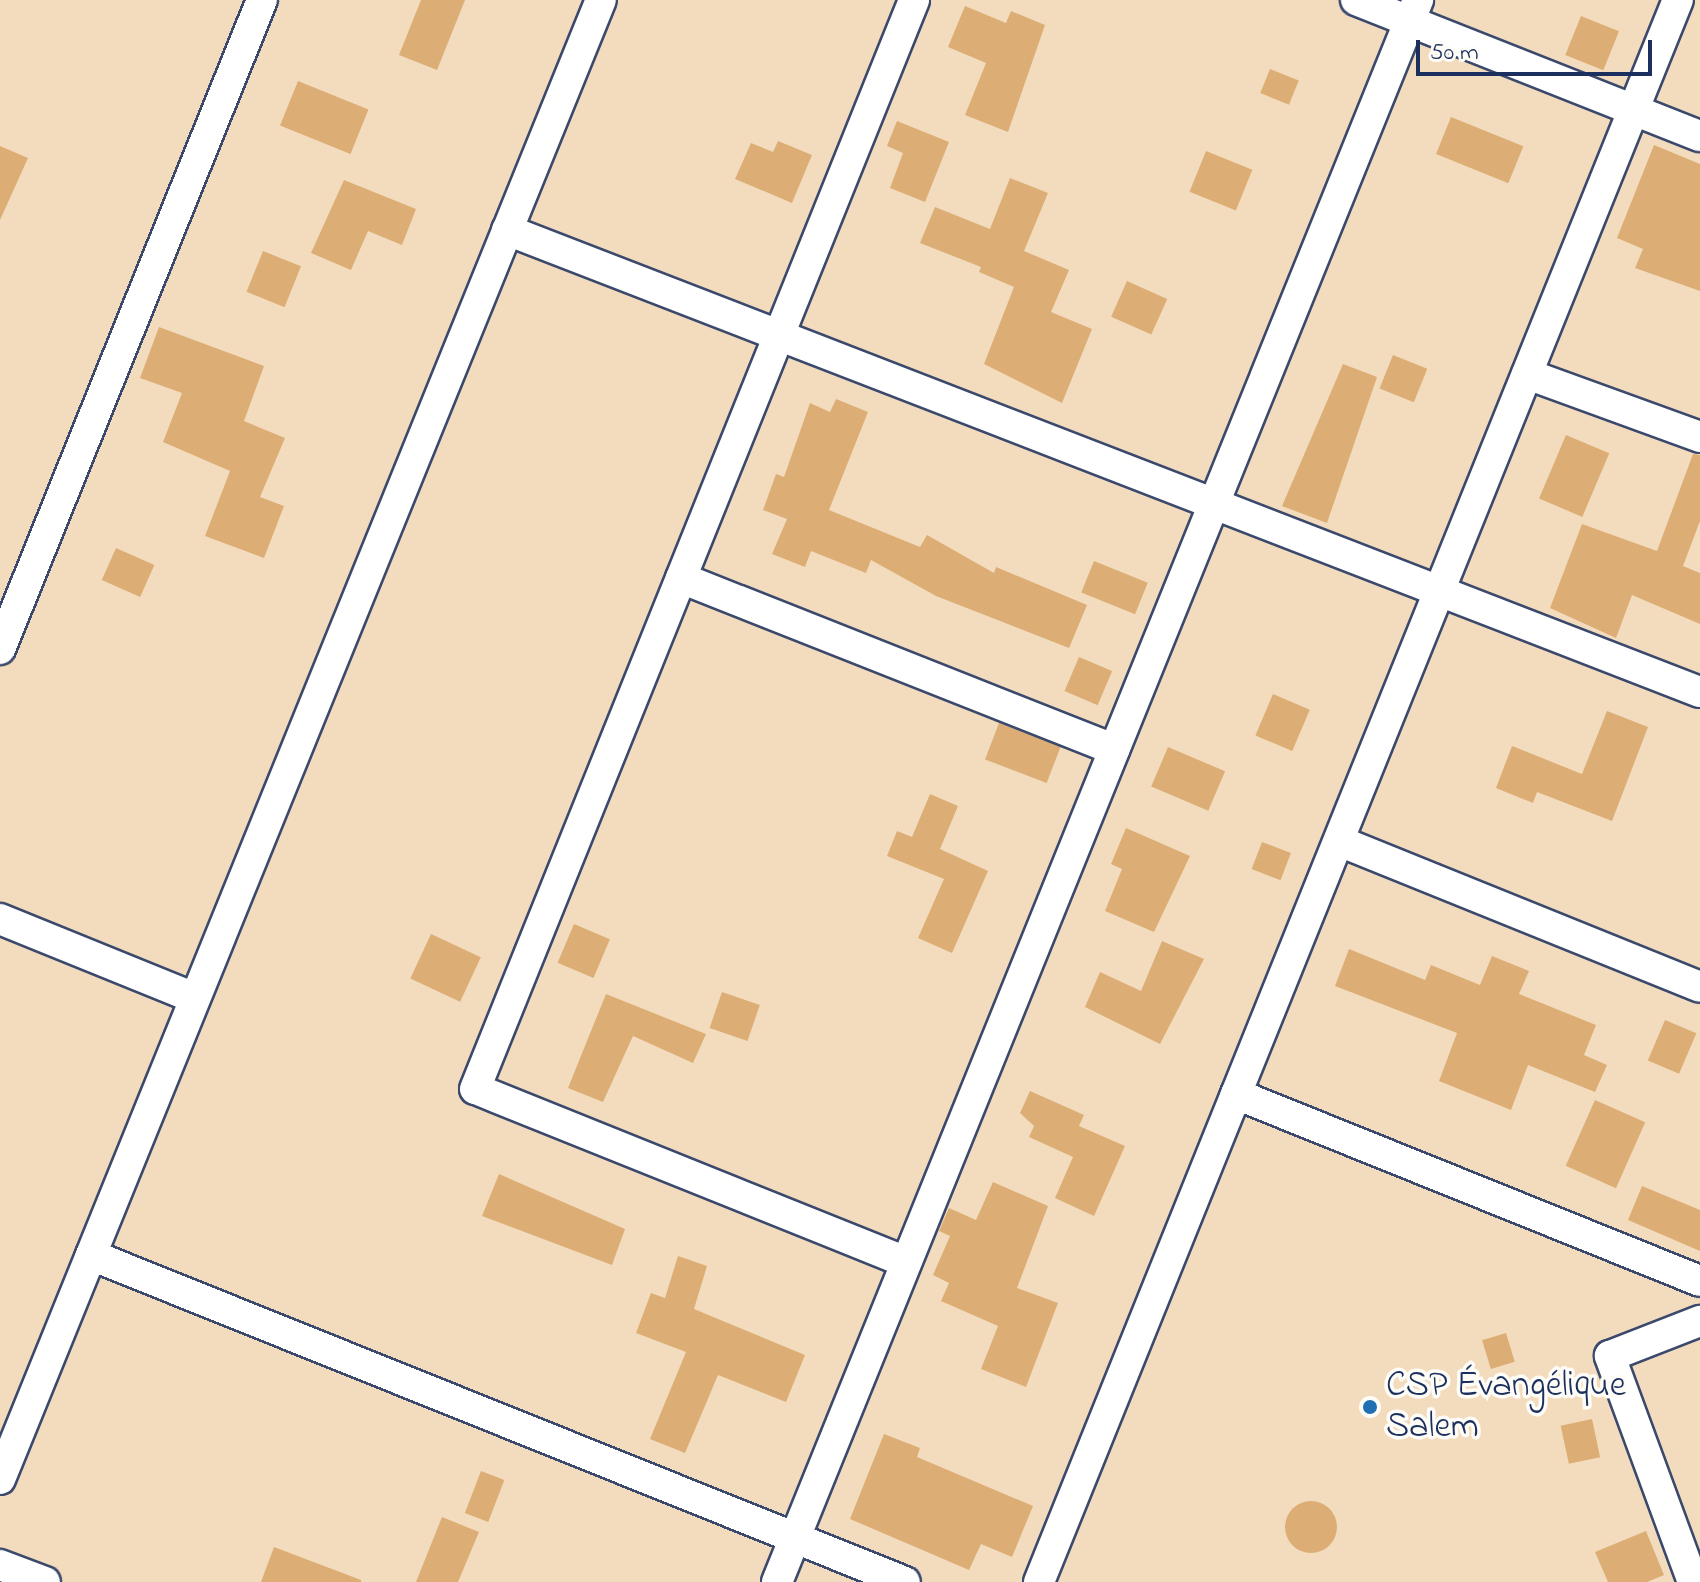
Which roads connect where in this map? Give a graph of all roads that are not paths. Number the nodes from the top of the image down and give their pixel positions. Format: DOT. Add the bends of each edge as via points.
graph roads {
  1 [pos="262,0"];
  2 [pos="601,0"];
  3 [pos="914,0"];
  4 [pos="1356,0"];
  5 [pos="1678,0"];
  6 [pos="1413,10"];
  7 [pos="1633,110"];
  8 [pos="1700,136"];
  9 [pos="507,230"];
  10 [pos="779,336"];
  11 [pos="1527,374"];
  12 [pos="1700,437"];
  13 [pos="1214,504"];
  14 [pos="681,578"];
  15 [pos="1439,591"];
  16 [pos="0,649"];
  17 [pos="1700,692"];
  18 [pos="1114,749"];
  19 [pos="1339,841"];
  20 [pos="0,919"];
  21 [pos="1700,987"];
  22 [pos="195,998"];
  23 [pos="1236,1094"];
  24 [pos="91,1255"];
  25 [pos="906,1262"];
  26 [pos="1700,1281"];
  27 [pos="1700,1321"];
  28 [pos="0,1479"];
  29 [pos="795,1538"];
  30 [pos="0,1565"];
  31 [pos="45,1582"];
  32 [pos="777,1582"];
  33 [pos="905,1582"];
  34 [pos="1039,1582"];
  35 [pos="1693,1582"];
  1 -- 16 [label="street"];
  2 -- 9 [label="street"];
  3 -- 10 [label="street"];
  4 -- 6 [label="street"];
  5 -- 7 [label="street"];
  6 -- 7 [label="street"];
  6 -- 13 [label="street"];
  7 -- 8 [label="street"];
  7 -- 11 [label="street"];
  9 -- 10 [label="street"];
  9 -- 22 [label="street"];
  10 -- 13 [label="street"];
  10 -- 14 [label="street"];
  11 -- 12 [label="street"];
  11 -- 15 [label="street"];
  13 -- 15 [label="street"];
  13 -- 18 [label="street"];
  14 -- 18 [label="street"];
  14 -- 25 [label="street" via="475,1089"];
  15 -- 17 [label="street"];
  15 -- 19 [label="street"];
  18 -- 25 [label="street"];
  19 -- 21 [label="street"];
  19 -- 23 [label="street"];
  20 -- 22 [label="street"];
  22 -- 24 [label="street"];
  23 -- 26 [label="street"];
  23 -- 34 [label="street"];
  24 -- 28 [label="street"];
  24 -- 29 [label="street"];
  25 -- 29 [label="street"];
  27 -- 35 [label="street" via="1610,1356"];
  29 -- 32 [label="street"];
  29 -- 33 [label="street"];
  30 -- 31 [label="street"];
}
